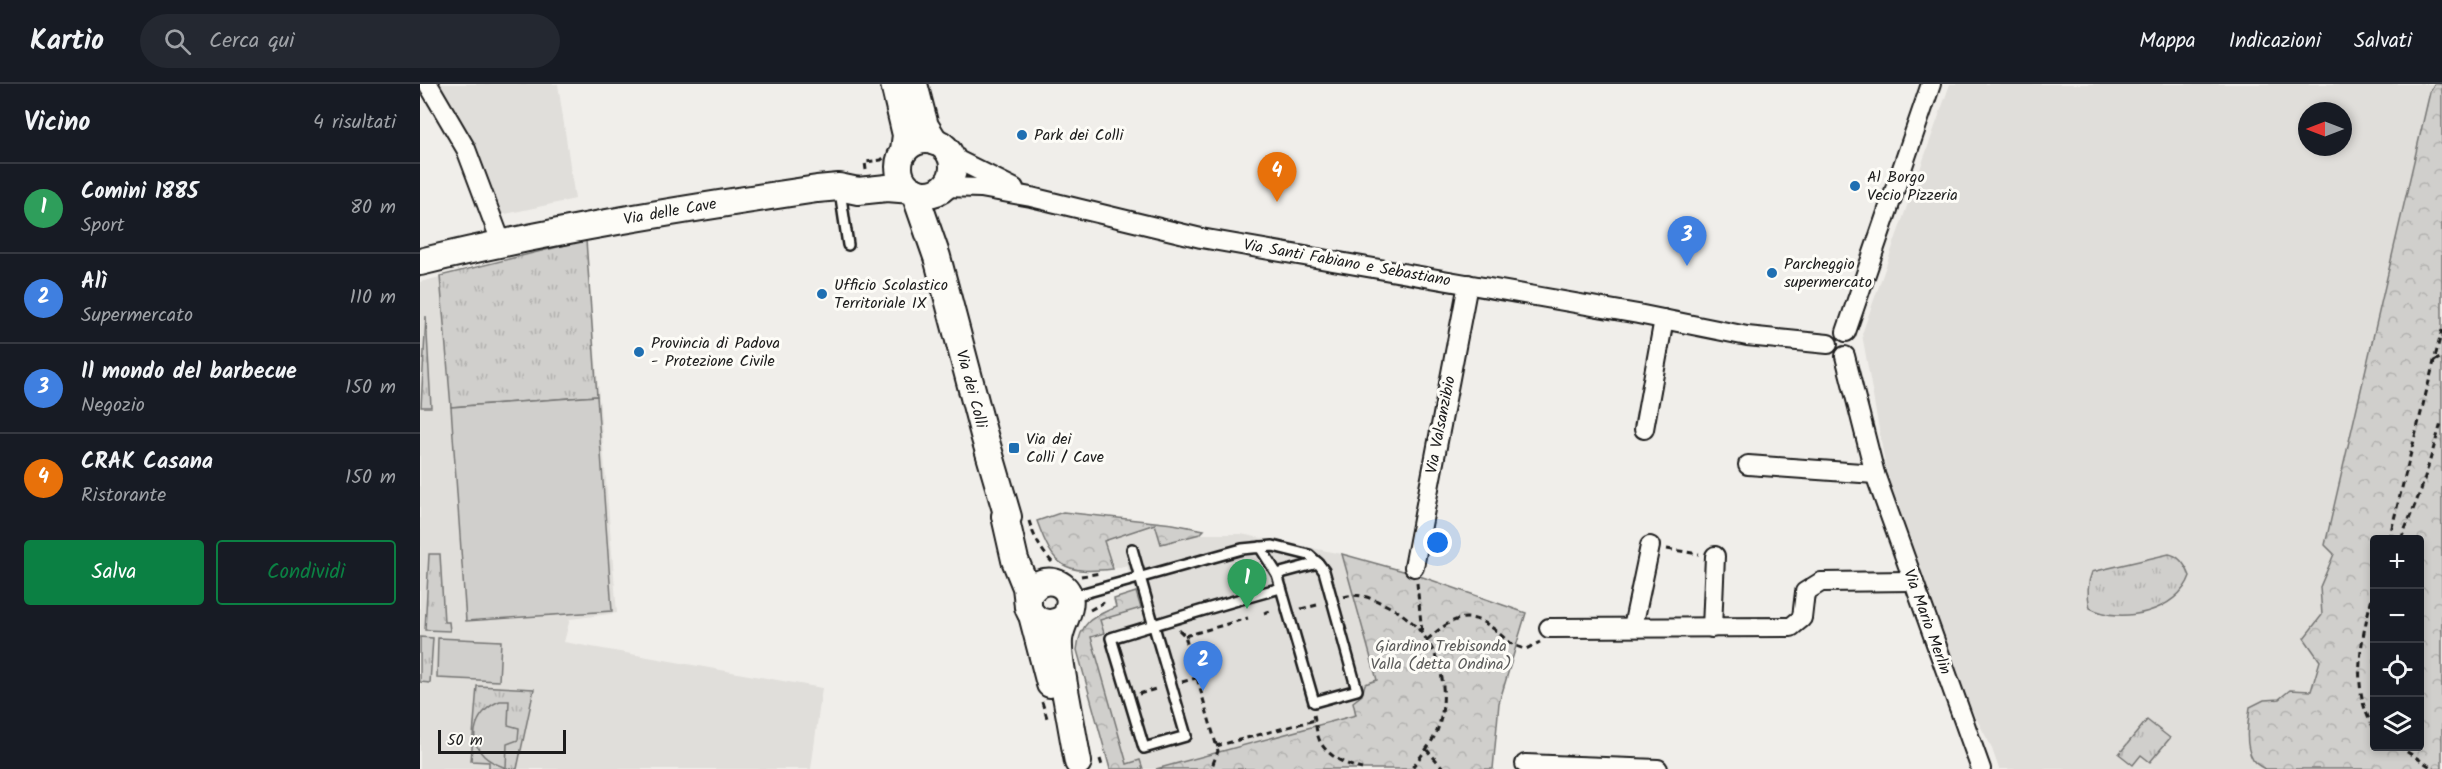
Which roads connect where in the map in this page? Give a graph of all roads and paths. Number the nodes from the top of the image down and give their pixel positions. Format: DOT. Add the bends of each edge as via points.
graph roads {
  1 [pos="428,84"];
  2 [pos="894,84"];
  3 [pos="915,84"];
  4 [pos="1931,84"];
  5 [pos="943,149"];
  6 [pos="898,154"];
  7 [pos="865,165"];
  8 [pos="839,187"];
  9 [pos="942,188"];
  10 [pos="913,191"];
  11 [pos="1031,197"];
  12 [pos="501,242"];
  13 [pos="848,245"];
  14 [pos="937,257"];
  15 [pos="420,262"];
  16 [pos="1468,284"];
  17 [pos="1664,319"];
  18 [pos="2442,330"];
  19 [pos="1845,333"];
  20 [pos="1828,344"];
  21 [pos="1845,356"];
  22 [pos="2442,357"];
  23 [pos="2434,361"];
  24 [pos="2442,420"];
  25 [pos="1644,429"];
  26 [pos="1748,465"];
  27 [pos="1875,474"];
  28 [pos="1005,516"];
  29 [pos="2390,535"];
  30 [pos="2403,535"];
  31 [pos="1650,546"];
  32 [pos="1260,547"];
  33 [pos="1132,549"];
  34 [pos="1715,556"];
  35 [pos="1318,563"];
  36 [pos="1414,567"];
  37 [pos="1277,574"];
  38 [pos="1140,577"];
  39 [pos="1912,580"];
  40 [pos="1281,588"];
  41 [pos="1353,594"];
  42 [pos="1062,598"];
  43 [pos="1420,601"];
  44 [pos="1030,609"];
  45 [pos="2370,610"];
  46 [pos="1248,618"];
  47 [pos="1154,625"];
  48 [pos="1634,627"];
  49 [pos="1549,628"];
  50 [pos="1712,628"];
  51 [pos="1179,630"];
  52 [pos="1422,634"];
  53 [pos="1185,636"];
  54 [pos="1427,640"];
  55 [pos="1315,720"];
  56 [pos="2370,721"];
  57 [pos="1317,726"];
  58 [pos="1216,746"];
  59 [pos="1426,749"];
  60 [pos="2404,751"];
  61 [pos="1525,764"];
  62 [pos="1079,766"];
  63 [pos="1354,768"];
  64 [pos="1444,768"];
  65 [pos="1211,769"];
  66 [pos="1362,769"];
  67 [pos="1411,769"];
  68 [pos="1658,769"];
  69 [pos="1981,769"];
  70 [pos="2433,769"];
  1 -- 12 [label="street" via="466,149"];
  2 -- 6 [label="main road, Via dei Colli" via="906,135"];
  3 -- 5 [label="main road" via="925,126"];
  4 -- 19 [label="street"];
  5 -- 6 [label="main road" via="918,141"];
  5 -- 9 [label="main road, Via dei Colli" via="953,166 951,177"];
  5 -- 11 [label="street, Via Santi Fabiano e Sebastiano"];
  6 -- 7 [label="path"];
  6 -- 8 [label="main road, Via delle Cave" via="888,167"];
  6 -- 10 [label="main road, Via dei Colli" via="903,181"];
  8 -- 10 [label="main road, Via delle Cave"];
  8 -- 12 [label="main road, Via delle Cave" via="682,209"];
  8 -- 13 [label="lane"];
  9 -- 10 [label="main road" via="926,194"];
  9 -- 11 [label="street, Via Santi Fabiano e Sebastiano" via="981,188"];
  9 -- 14 [label="main road, Via dei Colli" via="936,225"];
  10 -- 14 [label="main road, Via dei Colli"];
  11 -- 16 [label="street, Via Santi Fabiano e Sebastiano" via="1201,238"];
  12 -- 15 [label="main road, Via delle Cave"];
  14 -- 28 [label="main road, Via dei Colli" via="1008,517"];
  16 -- 17 [label="street, Via Santi Fabiano e Sebastiano"];
  16 -- 36 [label="street, Via Valsanzibio"];
  17 -- 20 [label="street, Via Santi Fabiano e Sebastiano" via="1747,336"];
  17 -- 25 [label="street"];
  18 -- 23 [label="path"];
  19 -- 20 [label="street" via="1836,333"];
  19 -- 21 [label="street" via="1853,347"];
  20 -- 21 [label="street, Via Santi Fabiano e Sebastiano" via="1834,355"];
  21 -- 27 [label="street, Via Mario Merlin"];
  22 -- 23 [label="path"];
  23 -- 29 [label="path"];
  24 -- 30 [label="path"];
  26 -- 27 [label="street"];
  27 -- 39 [label="street, Via Mario Merlin"];
  28 -- 42 [label="main road, Via dei Colli"];
  28 -- 44 [label="main road, Via dei Colli"];
  31 -- 34 [label="path"];
  31 -- 48 [label="street"];
  32 -- 35 [label="lane" via="1274,546 1309,555"];
  32 -- 37 [label="lane"];
  32 -- 38 [label="lane"];
  33 -- 38 [label="lane"];
  34 -- 50 [label="street"];
  35 -- 37 [label="lane"];
  35 -- 40 [label="lane" via="1324,571 1358,690 1314,702"];
  37 -- 40 [label="lane"];
  38 -- 42 [label="lane"];
  38 -- 47 [label="lane"];
  39 -- 50 [label="street" via="1821,582 1805,592 1802,618 1791,627"];
  39 -- 69 [label="street, Via Mario Merlin"];
  40 -- 47 [label="lane"];
  41 -- 52 [label="path" via="1398,611"];
  42 -- 44 [label="main road" via="1058,622 1044,623"];
  42 -- 44 [label="main road" via="1045,581 1031,592"];
  42 -- 62 [label="main road, Via dei Colli" via="1058,650"];
  43 -- 52 [label="path"];
  44 -- 62 [label="main road, Via dei Colli" via="1044,667"];
  45 -- 56 [label="path" via="2361,656 2360,691"];
  46 -- 53 [label="path"];
  47 -- 47 [label="lane" via="1186,736 1144,748 1111,638"];
  48 -- 49 [label="street"];
  48 -- 50 [label="street"];
  49 -- 54 [label="path" via="1547,636 1526,650 1511,645 1475,617 1444,624"];
  51 -- 53 [label="path"];
  52 -- 54 [label="path"];
  53 -- 58 [label="path"];
  54 -- 59 [label="path" via="1442,675 1443,696 1436,733"];
  55 -- 58 [label="path"];
  57 -- 63 [label="path" via="1319,739 1327,750"];
  58 -- 65 [label="path" via="1218,751"];
  59 -- 64 [label="path"];
  59 -- 67 [label="path"];
  60 -- 70 [label="path"];
  61 -- 68 [label="street"];
  63 -- 66 [label="path"];
}
